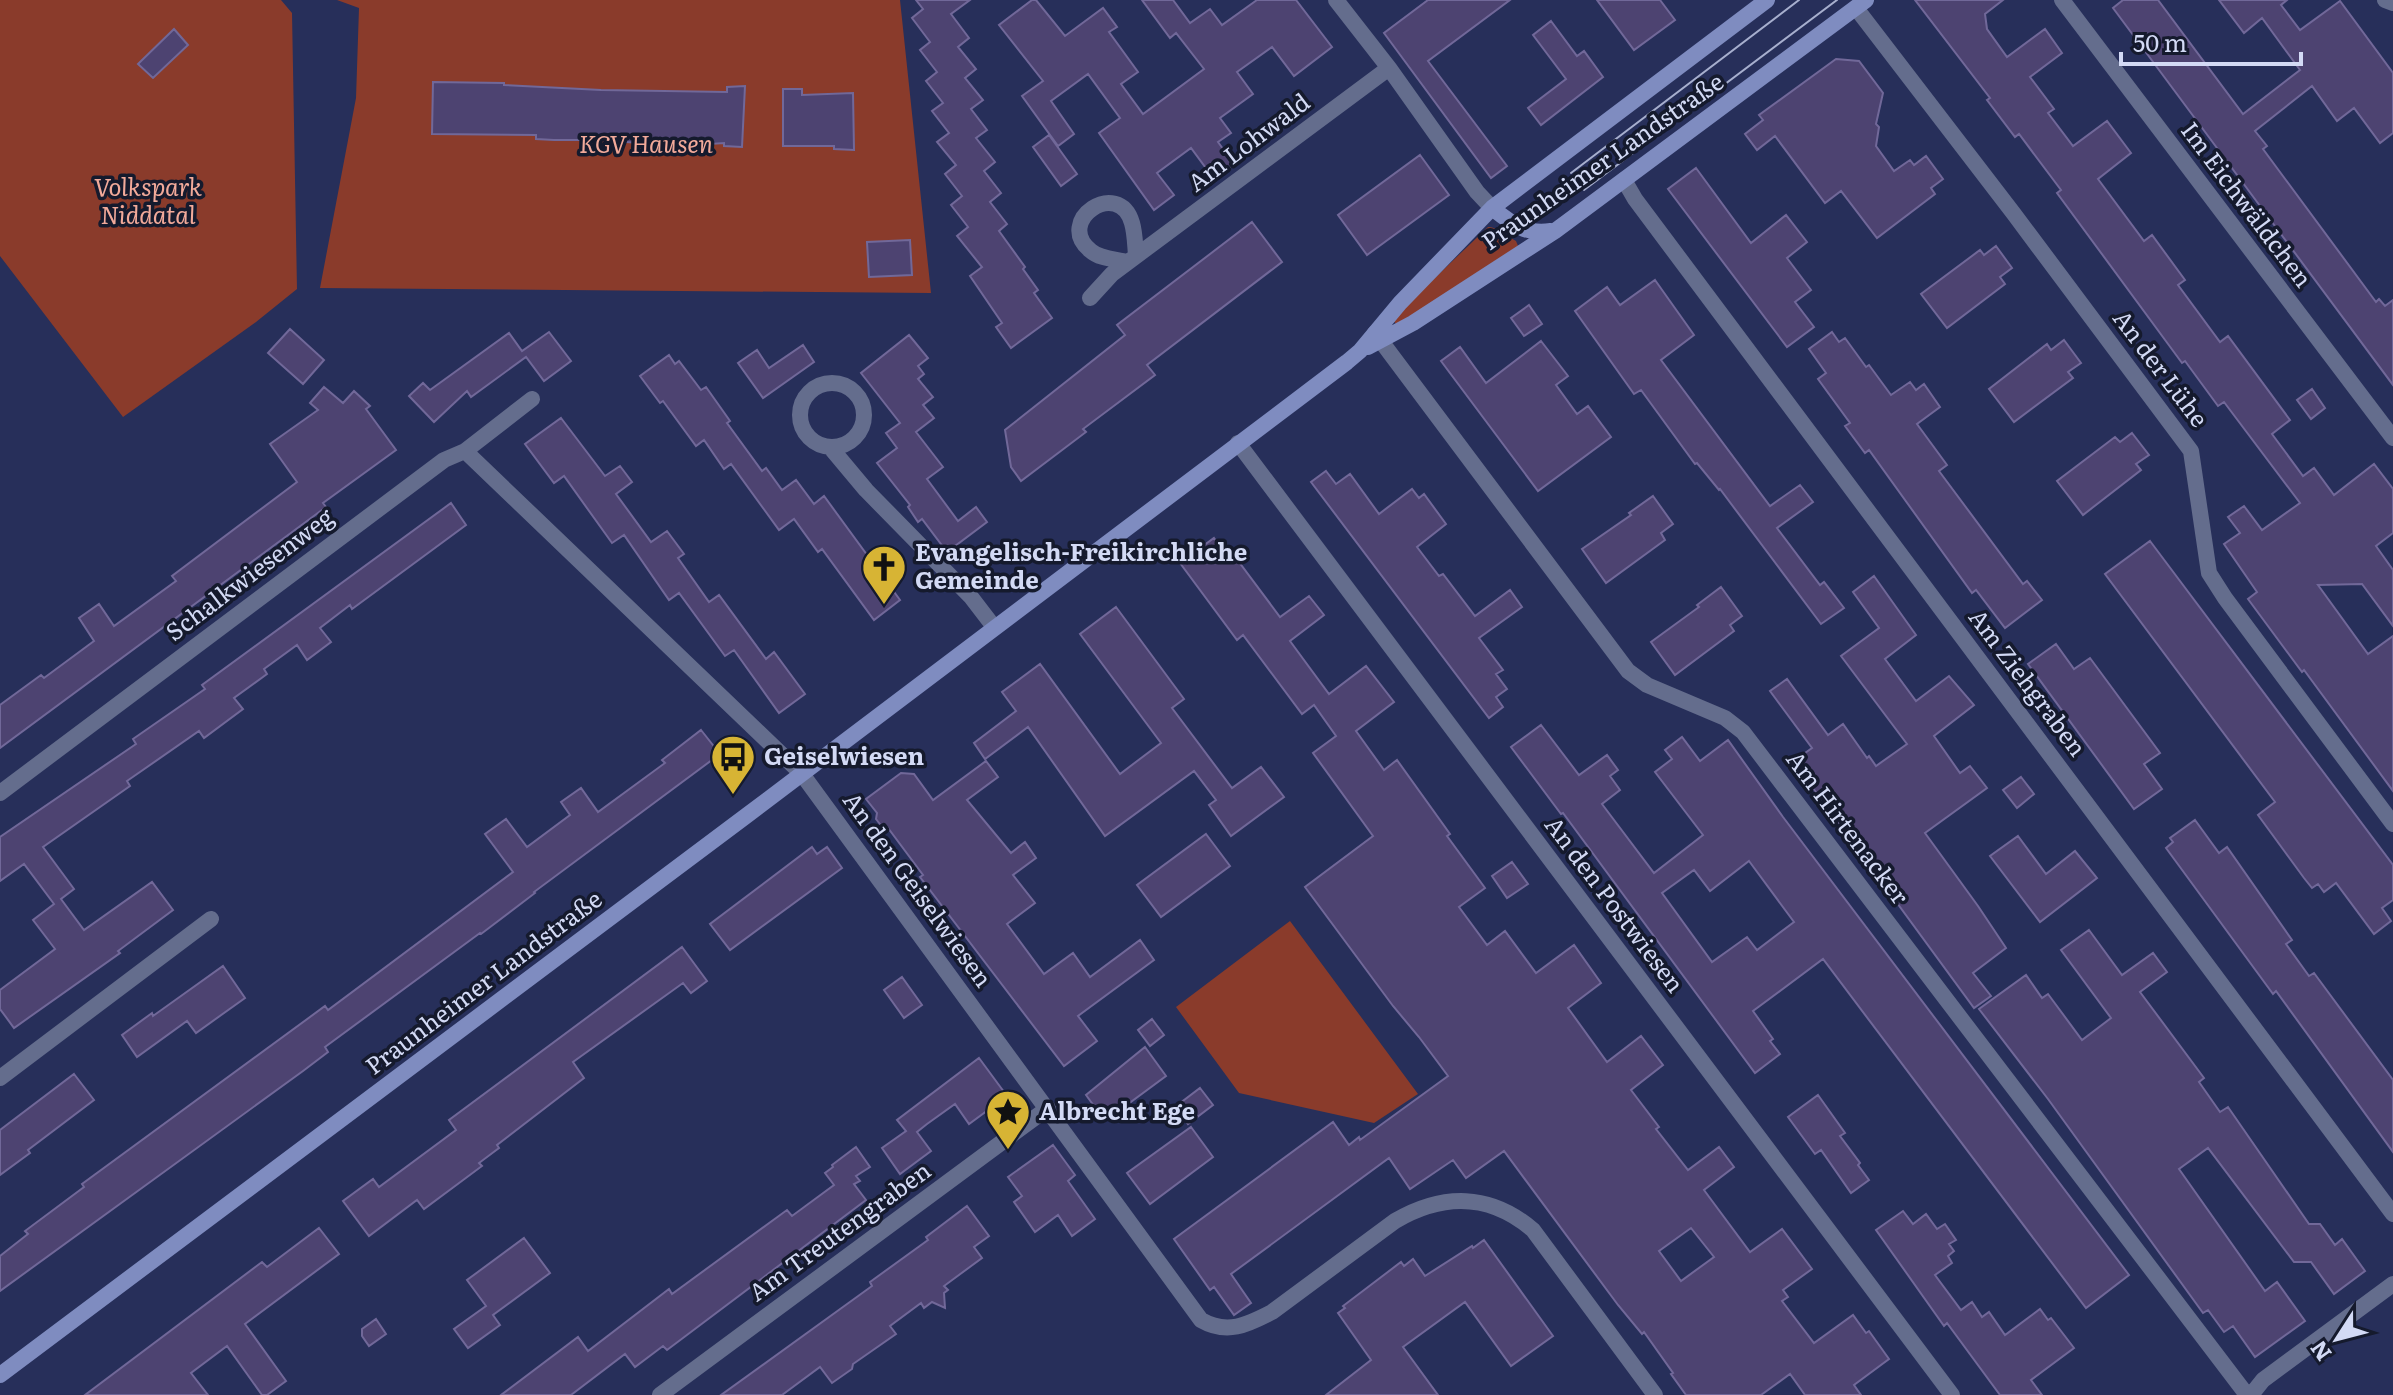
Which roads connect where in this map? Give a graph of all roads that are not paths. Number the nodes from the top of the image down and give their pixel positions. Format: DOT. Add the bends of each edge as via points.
graph roads {
  1 [pos="1336,0"];
  2 [pos="1767,0"];
  3 [pos="2062,0"];
  4 [pos="2385,0"];
  5 [pos="2393,3"];
  6 [pos="1861,4"];
  7 [pos="1389,68"];
  8 [pos="1624,180"];
  9 [pos="1492,208"];
  10 [pos="1555,231"];
  11 [pos="1090,298"];
  12 [pos="1378,337"];
  13 [pos="532,399"];
  14 [pos="2393,438"];
  15 [pos="1238,443"];
  16 [pos="830,447"];
  17 [pos="465,451"];
  18 [pos="994,627"];
  19 [pos="802,774"];
  20 [pos="0,793"];
  21 [pos="2393,824"];
  22 [pos="211,919"];
  23 [pos="0,1078"];
  24 [pos="1048,1108"];
  25 [pos="2393,1214"];
  26 [pos="2393,1284"];
  27 [pos="0,1375"];
  28 [pos="660,1395"];
  29 [pos="1655,1395"];
  30 [pos="1952,1395"];
  31 [pos="2249,1395"];
  1 -- 7 [label="street"];
  2 -- 9 [label="main road, Praunheimer Landstraße"];
  3 -- 14 [label="street, Im Eichwäldchen"];
  4 -- 5 [label="street"];
  6 -- 8 [label="main road, Praunheimer Landstraße"];
  6 -- 21 [label="street, An der Lühe" via="2191,451 2209,573"];
  7 -- 9 [label="street"];
  7 -- 11 [label="street, Am Lohwald" via="1132,258"];
  8 -- 10 [label="main road, Praunheimer Landstraße"];
  8 -- 25 [label="street, Am Ziehgraben"];
  9 -- 10 [label="main road" via="1535,233"];
  9 -- 12 [label="main road, Praunheimer Landstraße" via="1400,303"];
  10 -- 12 [label="main road, Praunheimer Landstraße" via="1413,323"];
  12 -- 15 [label="main road, Praunheimer Landstraße"];
  12 -- 31 [label="street, Am Hirtenacker" via="1628,671 1743,732"];
  13 -- 17 [label="street, Schalkwiesenweg"];
  15 -- 18 [label="main road, Praunheimer Landstraße"];
  15 -- 30 [label="street, An den Postwiesen"];
  16 -- 16 [label="street" via="853,440 865,411 855,392 835,383 814,388 800,416 806,435"];
  16 -- 18 [label="street"];
  17 -- 19 [label="street, An den Geiselwiesen"];
  17 -- 20 [label="street, Schalkwiesenweg" via="444,460"];
  18 -- 19 [label="main road, Praunheimer Landstraße"];
  19 -- 24 [label="street, An den Geiselwiesen"];
  19 -- 27 [label="main road, Praunheimer Landstraße"];
  22 -- 23 [label="street"];
  24 -- 28 [label="street, Am Treutengraben"];
  24 -- 29 [label="street, An den Geiselwiesen" via="1201,1320 1217,1328 1251,1323 1272,1312 1415,1209 1468,1200 1507,1211 1533,1230"];
  26 -- 31 [label="street"];
}
